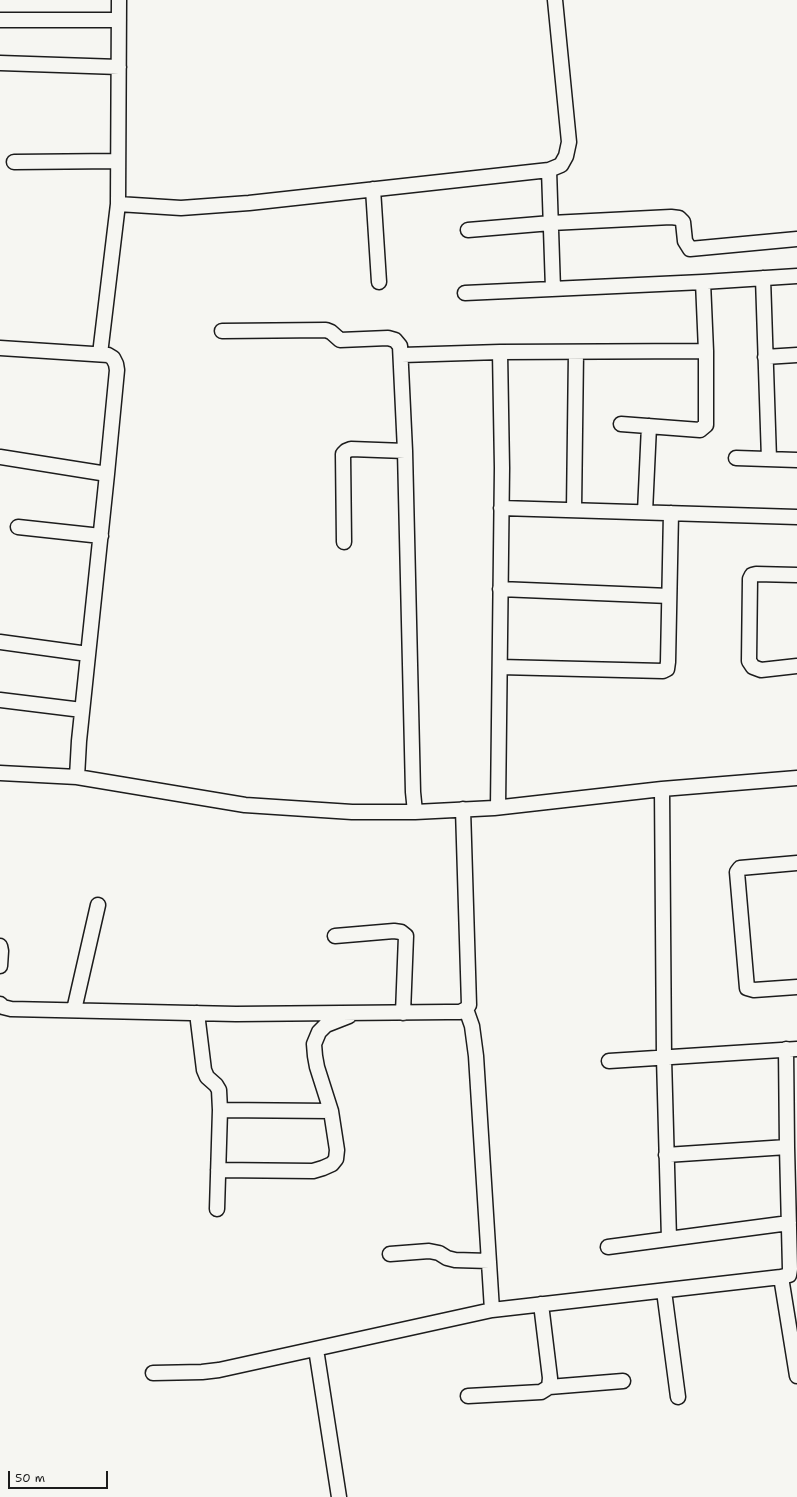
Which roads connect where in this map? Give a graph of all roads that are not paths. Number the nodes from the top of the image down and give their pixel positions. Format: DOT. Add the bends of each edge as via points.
graph roads {
  1 [pos="119,0"];
  2 [pos="555,0"];
  3 [pos="0,20"];
  4 [pos="119,20"];
  5 [pos="0,63"];
  6 [pos="119,67"];
  7 [pos="118,161"];
  8 [pos="14,162"];
  9 [pos="549,170"];
  10 [pos="373,189"];
  11 [pos="118,204"];
  12 [pos="550,222"];
  13 [pos="468,230"];
  14 [pos="797,239"];
  15 [pos="797,276"];
  16 [pos="763,278"];
  17 [pos="379,282"];
  18 [pos="703,282"];
  19 [pos="553,289"];
  20 [pos="465,293"];
  21 [pos="222,331"];
  22 [pos="0,348"];
  23 [pos="706,351"];
  24 [pos="500,352"];
  25 [pos="576,352"];
  26 [pos="100,354"];
  27 [pos="402,355"];
  28 [pos="797,355"];
  29 [pos="765,357"];
  30 [pos="621,424"];
  31 [pos="649,426"];
  32 [pos="405,451"];
  33 [pos="0,457"];
  34 [pos="736,458"];
  35 [pos="769,459"];
  36 [pos="797,460"];
  37 [pos="107,474"];
  38 [pos="501,508"];
  39 [pos="574,510"];
  40 [pos="645,512"];
  41 [pos="671,513"];
  42 [pos="797,517"];
  43 [pos="18,527"];
  44 [pos="101,536"];
  45 [pos="344,542"];
  46 [pos="797,575"];
  47 [pos="500,589"];
  48 [pos="669,596"];
  49 [pos="0,642"];
  50 [pos="88,654"];
  51 [pos="500,666"];
  52 [pos="797,666"];
  53 [pos="0,700"];
  54 [pos="82,710"];
  55 [pos="0,773"];
  56 [pos="77,777"];
  57 [pos="797,778"];
  58 [pos="662,789"];
  59 [pos="498,807"];
  60 [pos="463,810"];
  61 [pos="415,812"];
  62 [pos="797,863"];
  63 [pos="98,905"];
  64 [pos="335,936"];
  65 [pos="0,946"];
  66 [pos="0,966"];
  67 [pos="797,987"];
  68 [pos="0,1004"];
  69 [pos="466,1009"];
  70 [pos="74,1010"];
  71 [pos="197,1013"];
  72 [pos="356,1013"];
  73 [pos="402,1013"];
  74 [pos="792,1049"];
  75 [pos="664,1058"];
  76 [pos="610,1061"];
  77 [pos="220,1110"];
  78 [pos="332,1111"];
  79 [pos="787,1147"];
  80 [pos="666,1155"];
  81 [pos="218,1170"];
  82 [pos="216,1209"];
  83 [pos="788,1223"];
  84 [pos="669,1239"];
  85 [pos="608,1247"];
  86 [pos="390,1254"];
  87 [pos="489,1261"];
  88 [pos="781,1277"];
  89 [pos="664,1291"];
  90 [pos="541,1304"];
  91 [pos="492,1310"];
  92 [pos="316,1349"];
  93 [pos="153,1373"];
  94 [pos="797,1376"];
  95 [pos="623,1381"];
  96 [pos="550,1387"];
  97 [pos="468,1396"];
  98 [pos="678,1397"];
  99 [pos="340,1497"];
  1 -- 4 [label="street"];
  2 -- 9 [label="street" via="569,142 561,165"];
  3 -- 4 [label="street"];
  4 -- 6 [label="street"];
  5 -- 6 [label="street"];
  6 -- 7 [label="street"];
  7 -- 8 [label="street"];
  7 -- 11 [label="street"];
  9 -- 10 [label="street"];
  9 -- 12 [label="street"];
  10 -- 11 [label="street" via="182,208"];
  10 -- 17 [label="street"];
  11 -- 26 [label="street"];
  12 -- 13 [label="street"];
  12 -- 14 [label="street" via="679,218 683,222 685,241 690,249"];
  12 -- 19 [label="street"];
  15 -- 16 [label="street"];
  16 -- 18 [label="street"];
  16 -- 29 [label="street"];
  18 -- 19 [label="street"];
  18 -- 23 [label="street"];
  19 -- 20 [label="street"];
  21 -- 27 [label="street" via="326,330 340,340 388,338 395,340 400,346"];
  22 -- 26 [label="street"];
  23 -- 25 [label="street"];
  23 -- 31 [label="street" via="704,428 700,430"];
  24 -- 25 [label="street"];
  24 -- 27 [label="street"];
  24 -- 38 [label="street"];
  25 -- 39 [label="street"];
  26 -- 37 [label="street" via="113,358 117,370"];
  27 -- 32 [label="street"];
  28 -- 29 [label="street"];
  29 -- 35 [label="street"];
  30 -- 31 [label="street"];
  31 -- 40 [label="street"];
  32 -- 45 [label="street" via="351,449 343,454"];
  32 -- 61 [label="street"];
  33 -- 37 [label="street"];
  34 -- 35 [label="street"];
  35 -- 36 [label="street"];
  37 -- 44 [label="street"];
  38 -- 39 [label="street"];
  38 -- 47 [label="street"];
  39 -- 40 [label="street"];
  40 -- 41 [label="street"];
  41 -- 42 [label="street"];
  41 -- 48 [label="street"];
  43 -- 44 [label="street"];
  44 -- 50 [label="street"];
  46 -- 52 [label="street" via="752,575 749,660 752,667 761,670"];
  47 -- 48 [label="street"];
  47 -- 51 [label="street"];
  48 -- 51 [label="street" via="668,662 667,668 663,671"];
  49 -- 50 [label="street"];
  50 -- 54 [label="street"];
  51 -- 59 [label="street"];
  53 -- 54 [label="street"];
  54 -- 56 [label="street"];
  55 -- 56 [label="street"];
  56 -- 61 [label="street" via="245,805 352,812"];
  57 -- 58 [label="street"];
  58 -- 59 [label="street"];
  58 -- 75 [label="street"];
  59 -- 60 [label="street"];
  60 -- 61 [label="street"];
  60 -- 69 [label="street" via="469,1005"];
  62 -- 67 [label="street" via="740,868 737,872 747,988 754,990"];
  63 -- 70 [label="street"];
  64 -- 73 [label="street" via="394,931 402,932 406,936"];
  65 -- 66 [label="street"];
  68 -- 70 [label="street" via="11,1009"];
  69 -- 73 [label="street" via="460,1012"];
  69 -- 87 [label="street" via="472,1026 476,1056"];
  70 -- 71 [label="street"];
  71 -- 72 [label="street"];
  71 -- 77 [label="street" via="204,1070 219,1090"];
  72 -- 73 [label="street"];
  72 -- 78 [label="street" via="326,1025 319,1032 314,1044 317,1067"];
  74 -- 75 [label="street"];
  74 -- 79 [label="street"];
  75 -- 76 [label="street"];
  75 -- 80 [label="street"];
  77 -- 78 [label="street"];
  77 -- 81 [label="street"];
  78 -- 81 [label="street" via="337,1150 336,1159 332,1164 313,1171"];
  79 -- 80 [label="street"];
  79 -- 83 [label="street"];
  80 -- 84 [label="street"];
  81 -- 82 [label="street"];
  83 -- 84 [label="street"];
  83 -- 88 [label="street" via="790,1269 789,1275"];
  84 -- 85 [label="street"];
  86 -- 87 [label="street" via="430,1251 455,1260"];
  87 -- 91 [label="street"];
  88 -- 89 [label="street"];
  88 -- 94 [label="street"];
  89 -- 90 [label="street"];
  89 -- 98 [label="street"];
  90 -- 91 [label="street"];
  90 -- 96 [label="street"];
  91 -- 92 [label="street"];
  92 -- 93 [label="street" via="219,1370"];
  92 -- 99 [label="street"];
  95 -- 96 [label="street"];
  96 -- 97 [label="street" via="541,1392"];
}
